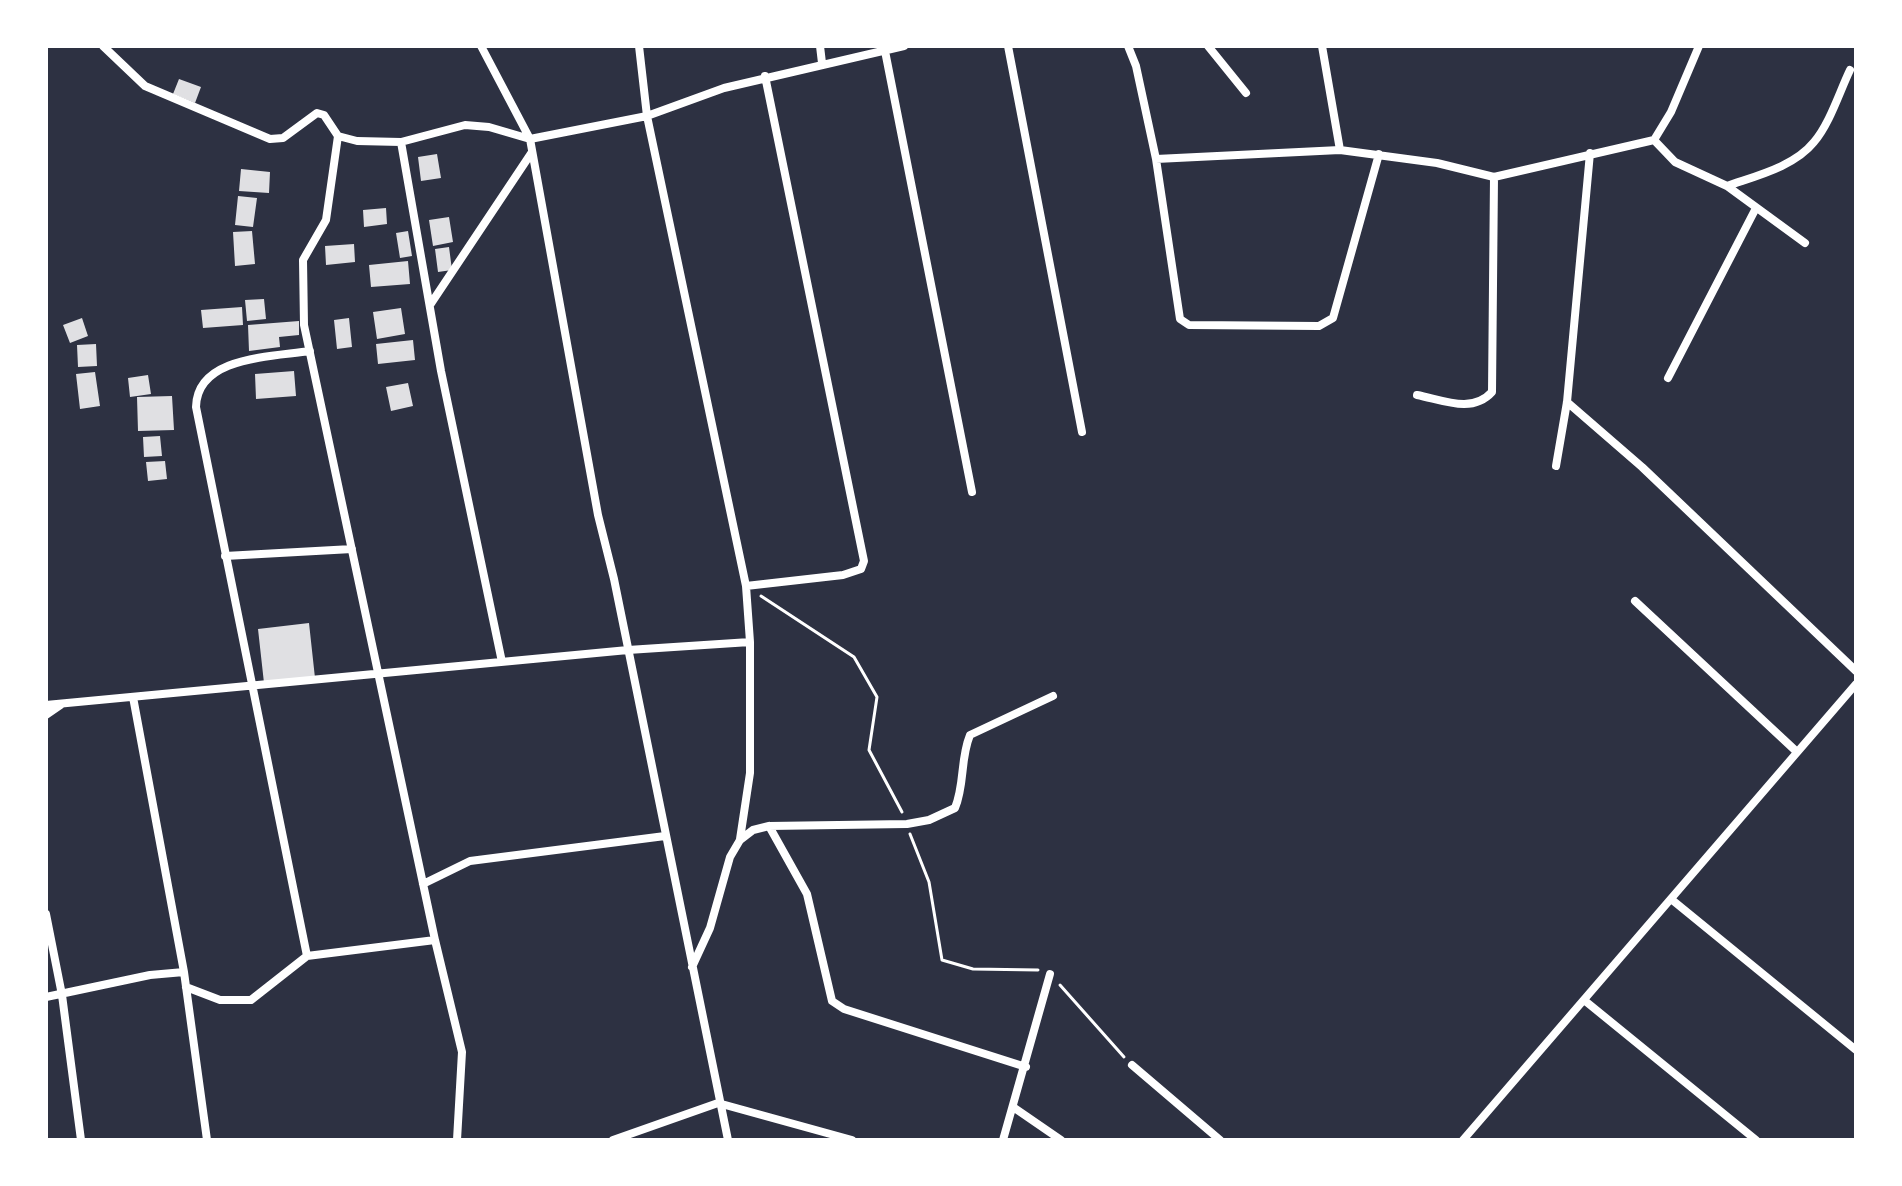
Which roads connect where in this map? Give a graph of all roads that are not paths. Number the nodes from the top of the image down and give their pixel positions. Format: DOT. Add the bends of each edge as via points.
graph roads {
  1 [pos="103,46"];
  2 [pos="481,46"];
  3 [pos="639,46"];
  4 [pos="820,46"];
  5 [pos="904,46"];
  6 [pos="1008,46"];
  7 [pos="1128,46"];
  8 [pos="1208,46"];
  9 [pos="1322,46"];
  10 [pos="1699,46"];
  11 [pos="885,51"];
  12 [pos="822,63"];
  13 [pos="1850,70"];
  14 [pos="765,76"];
  15 [pos="1246,93"];
  16 [pos="647,116"];
  17 [pos="338,136"];
  18 [pos="530,139"];
  19 [pos="1654,140"];
  20 [pos="401,142"];
  21 [pos="1340,150"];
  22 [pos="532,152"];
  23 [pos="1590,153"];
  24 [pos="1379,154"];
  25 [pos="1156,159"];
  26 [pos="1494,177"];
  27 [pos="1727,186"];
  28 [pos="1756,208"];
  29 [pos="1805,243"];
  30 [pos="429,306"];
  31 [pos="310,351"];
  32 [pos="1668,378"];
  33 [pos="1417,395"];
  34 [pos="1567,402"];
  35 [pos="1082,432"];
  36 [pos="1556,466"];
  37 [pos="972,492"];
  38 [pos="352,549"];
  39 [pos="225,556"];
  40 [pos="746,586"];
  41 [pos="1635,601"];
  42 [pos="750,642"];
  43 [pos="628,650"];
  44 [pos="502,662"];
  45 [pos="1856,671"];
  46 [pos="379,676"];
  47 [pos="1856,684"];
  48 [pos="252,687"];
  49 [pos="1053,696"];
  50 [pos="133,697"];
  51 [pos="63,703"];
  52 [pos="46,705"];
  53 [pos="46,715"];
  54 [pos="1797,752"];
  55 [pos="769,826"];
  56 [pos="665,836"];
  57 [pos="740,840"];
  58 [pos="423,884"];
  59 [pos="1671,899"];
  60 [pos="46,914"];
  61 [pos="435,940"];
  62 [pos="307,956"];
  63 [pos="691,968"];
  64 [pos="184,972"];
  65 [pos="1050,974"];
  66 [pos="186,987"];
  67 [pos="62,995"];
  68 [pos="46,997"];
  69 [pos="1584,1000"];
  70 [pos="1856,1050"];
  71 [pos="1132,1065"];
  72 [pos="1026,1067"];
  73 [pos="718,1103"];
  74 [pos="1013,1107"];
  75 [pos="81,1140"];
  76 [pos="207,1140"];
  77 [pos="457,1140"];
  78 [pos="613,1140"];
  79 [pos="728,1140"];
  80 [pos="852,1140"];
  81 [pos="1003,1140"];
  82 [pos="1061,1140"];
  83 [pos="1220,1140"];
  84 [pos="1463,1140"];
  85 [pos="1756,1140"];
  1 -- 17 [label="street" via="145,86 270,139 283,138 317,113"];
  2 -- 18 [label="street"];
  3 -- 16 [label="street"];
  4 -- 12 [label="street"];
  5 -- 11 [label="street"];
  6 -- 35 [label="street"];
  7 -- 25 [label="street"];
  8 -- 15 [label="street"];
  9 -- 21 [label="street"];
  10 -- 19 [label="street"];
  11 -- 12 [label="street"];
  11 -- 37 [label="street"];
  12 -- 14 [label="street"];
  13 -- 27 [label="street" via="1816,141 1788,163"];
  14 -- 16 [label="street"];
  14 -- 40 [label="street" via="864,561 861,569 843,575"];
  16 -- 18 [label="street"];
  16 -- 40 [label="street"];
  17 -- 20 [label="street"];
  17 -- 31 [label="street" via="326,220 303,260"];
  18 -- 20 [label="street" via="465,125"];
  18 -- 22 [label="street"];
  19 -- 23 [label="street"];
  19 -- 27 [label="street" via="1675,162"];
  20 -- 30 [label="street"];
  21 -- 24 [label="street"];
  21 -- 25 [label="street"];
  22 -- 30 [label="street"];
  22 -- 43 [label="street"];
  23 -- 26 [label="street"];
  23 -- 34 [label="street"];
  24 -- 25 [label="street" via="1333,318 1319,326 1189,325 1180,319"];
  24 -- 26 [label="street"];
  26 -- 33 [label="street" via="1492,392 1469,406"];
  27 -- 28 [label="street"];
  28 -- 29 [label="street"];
  28 -- 32 [label="street"];
  30 -- 44 [label="street"];
  31 -- 38 [label="street"];
  31 -- 39 [label="street" via="219,370 196,396"];
  34 -- 36 [label="street"];
  34 -- 45 [label="street"];
  38 -- 39 [label="street"];
  38 -- 46 [label="street"];
  39 -- 48 [label="street"];
  40 -- 42 [label="street"];
  41 -- 54 [label="street"];
  42 -- 43 [label="street"];
  42 -- 57 [label="street" via="750,773"];
  43 -- 44 [label="street"];
  43 -- 56 [label="street"];
  44 -- 46 [label="street"];
  46 -- 48 [label="street"];
  46 -- 58 [label="street"];
  47 -- 54 [label="street"];
  48 -- 50 [label="street"];
  48 -- 62 [label="street"];
  49 -- 55 [label="street" via="970,735 963,790 955,808 929,820"];
  50 -- 51 [label="street"];
  50 -- 64 [label="street"];
  51 -- 52 [label="street"];
  51 -- 53 [label="street"];
  54 -- 59 [label="street"];
  55 -- 57 [label="street"];
  55 -- 72 [label="street" via="807,894 832,1001"];
  56 -- 58 [label="street" via="470,861"];
  56 -- 63 [label="street"];
  57 -- 63 [label="street"];
  58 -- 61 [label="street"];
  59 -- 69 [label="street"];
  59 -- 70 [label="street"];
  60 -- 67 [label="street"];
  61 -- 62 [label="street"];
  61 -- 77 [label="street" via="462,1052"];
  62 -- 66 [label="street" via="251,1000 220,1000"];
  63 -- 73 [label="street"];
  64 -- 66 [label="street"];
  64 -- 67 [label="street"];
  65 -- 72 [label="street"];
  66 -- 76 [label="street"];
  67 -- 68 [label="street"];
  67 -- 75 [label="street"];
  69 -- 84 [label="street"];
  69 -- 85 [label="street"];
  71 -- 83 [label="street"];
  72 -- 74 [label="street"];
  73 -- 78 [label="street"];
  73 -- 79 [label="street"];
  73 -- 80 [label="street"];
  74 -- 81 [label="street"];
  74 -- 82 [label="street"];
}
